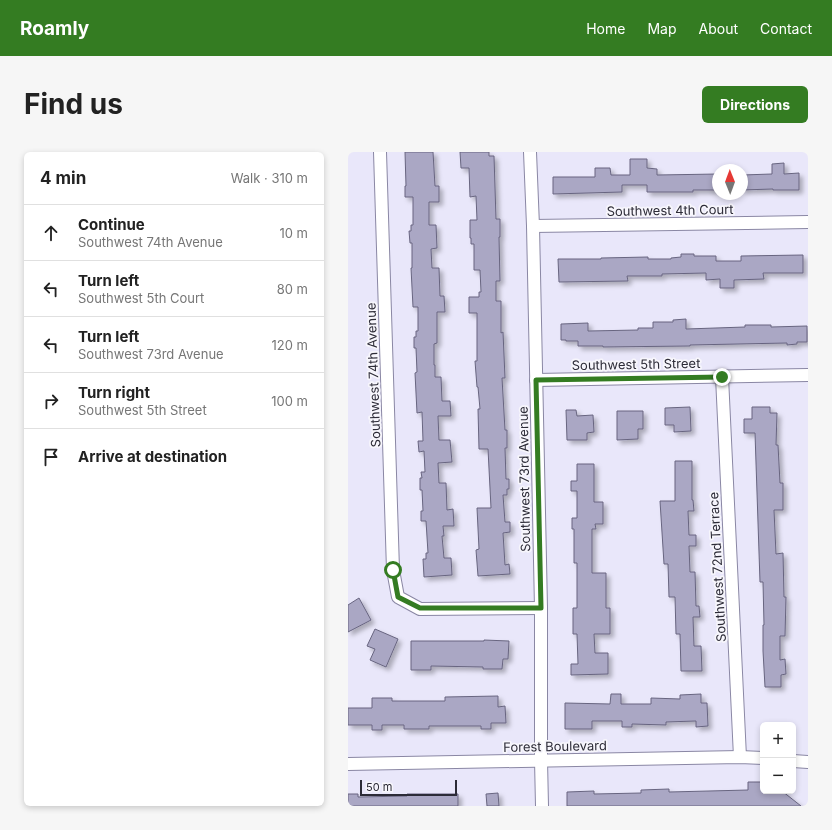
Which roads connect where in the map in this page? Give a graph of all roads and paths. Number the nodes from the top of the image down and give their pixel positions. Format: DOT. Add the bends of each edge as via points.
graph roads {
  1 [pos="380,152"];
  2 [pos="530,152"];
  3 [pos="808,222"];
  4 [pos="533,226"];
  5 [pos="808,375"];
  6 [pos="722,377"];
  7 [pos="536,380"];
  8 [pos="541,608"];
  9 [pos="740,757"];
  10 [pos="760,758"];
  11 [pos="541,760"];
  12 [pos="796,761"];
  13 [pos="808,762"];
  14 [pos="348,764"];
  15 [pos="542,806"];
  1 -- 8 [label="street, Southwest 74th Avenue" via="393,570 398,597 420,608"];
  2 -- 4 [label="street, Southwest 73rd Avenue"];
  3 -- 4 [label="street, Southwest 4th Court"];
  4 -- 7 [label="street, Southwest 73rd Avenue"];
  5 -- 6 [label="street, Southwest 5th Street"];
  6 -- 7 [label="street, Southwest 5th Street"];
  6 -- 9 [label="street, Southwest 72nd Terrace"];
  7 -- 8 [label="street, Southwest 73rd Avenue"];
  8 -- 11 [label="street, Southwest 73rd Avenue"];
  9 -- 10 [label="street, Forest Boulevard"];
  9 -- 11 [label="street, Forest Boulevard"];
  11 -- 14 [label="street, Forest Boulevard"];
  11 -- 15 [label="street, Southwest 73rd Avenue"];
  12 -- 13 [label="street"];
}
